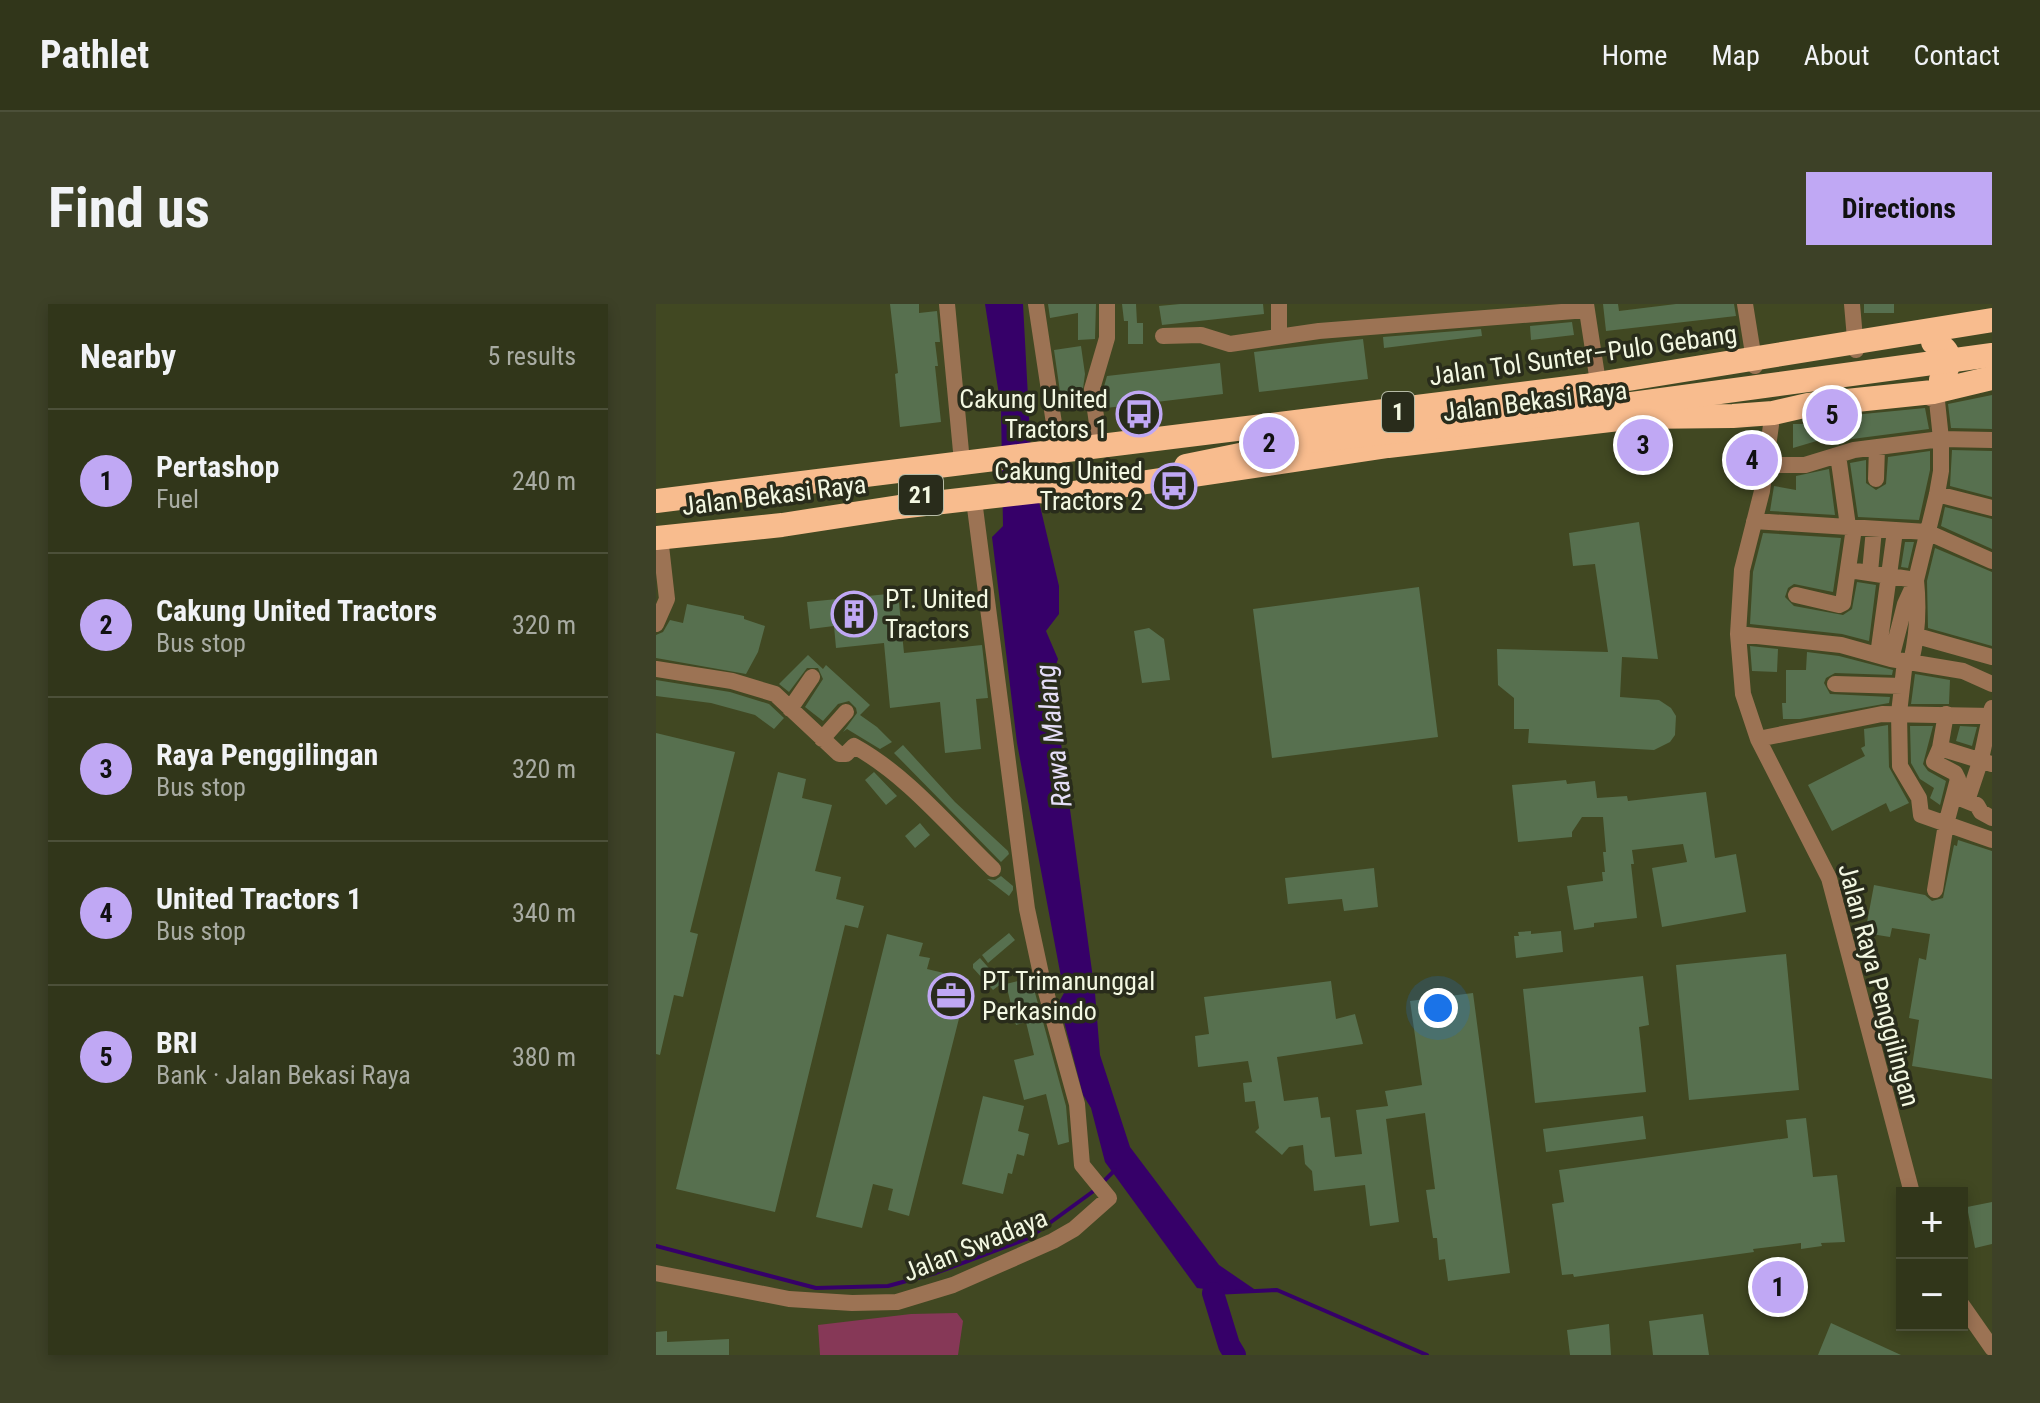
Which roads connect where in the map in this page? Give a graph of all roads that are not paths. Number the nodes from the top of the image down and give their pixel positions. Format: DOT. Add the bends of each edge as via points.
graph roads {
  1 [pos="947,304"];
  2 [pos="1036,304"];
  3 [pos="1107,304"];
  4 [pos="1279,304"];
  5 [pos="1745,304"];
  6 [pos="1852,304"];
  7 [pos="1587,307"];
  8 [pos="1992,320"];
  9 [pos="1992,333"];
  10 [pos="1163,336"];
  11 [pos="1279,336"];
  12 [pos="1933,342"];
  13 [pos="1856,353"];
  14 [pos="1992,355"];
  15 [pos="1992,367"];
  16 [pos="1755,368"];
  17 [pos="1665,374"];
  18 [pos="1992,378"];
  19 [pos="1600,384"];
  20 [pos="1926,392"];
  21 [pos="1808,405"];
  22 [pos="1733,416"];
  23 [pos="1612,420"];
  24 [pos="1771,425"];
  25 [pos="1099,437"];
  26 [pos="1941,439"];
  27 [pos="1992,440"];
  28 [pos="1048,447"];
  29 [pos="1877,447"];
  30 [pos="1838,455"];
  31 [pos="982,458"];
  32 [pos="1767,465"];
  33 [pos="1186,466"];
  34 [pos="1876,479"];
  35 [pos="1937,494"];
  36 [pos="656,498"];
  37 [pos="981,498"];
  38 [pos="1992,508"];
  39 [pos="1754,521"];
  40 [pos="1851,527"];
  41 [pos="1874,529"];
  42 [pos="1895,531"];
  43 [pos="657,532"];
  44 [pos="1927,532"];
  45 [pos="1992,561"];
  46 [pos="1849,570"];
  47 [pos="1870,572"];
  48 [pos="1889,577"];
  49 [pos="1916,580"];
  50 [pos="1796,595"];
  51 [pos="656,624"];
  52 [pos="1738,634"];
  53 [pos="1917,636"];
  54 [pos="1992,657"];
  55 [pos="1896,659"];
  56 [pos="656,669"];
  57 [pos="812,677"];
  58 [pos="1835,684"];
  59 [pos="1992,684"];
  60 [pos="1902,686"];
  61 [pos="790,709"];
  62 [pos="846,712"];
  63 [pos="1899,713"];
  64 [pos="1991,713"];
  65 [pos="1946,714"];
  66 [pos="822,739"];
  67 [pos="1758,739"];
  68 [pos="1940,748"];
  69 [pos="1986,761"];
  70 [pos="1960,799"];
  71 [pos="1992,818"];
  72 [pos="1946,824"];
  73 [pos="1992,840"];
  74 [pos="993,869"];
  75 [pos="1935,890"];
  76 [pos="1910,1187"];
  77 [pos="656,1273"];
  78 [pos="1968,1314"];
  79 [pos="1992,1348"];
  1 -- 31 [label="street"];
  2 -- 28 [label="street"];
  3 -- 25 [label="street" via="1107,338 1092,389"];
  4 -- 11 [label="street"];
  5 -- 16 [label="street"];
  6 -- 13 [label="street"];
  7 -- 11 [label="street"];
  7 -- 19 [label="street"];
  8 -- 17 [label="highway, Jalan Tol Sunter–Pulo Gebang, bridge"];
  9 -- 12 [label="highway, Jalan Bekasi Raya / 1"];
  9 -- 17 [label="highway, bridge" via="1726,373"];
  10 -- 11 [label="street" via="1201,335 1230,344"];
  12 -- 13 [label="highway, Jalan Bekasi Raya / 1"];
  12 -- 20 [label="highway" via="1943,346 1949,359 1947,370"];
  13 -- 16 [label="highway, Jalan Bekasi Raya / 1"];
  14 -- 33 [label="highway, bridge" via="1580,411 1308,441"];
  15 -- 33 [label="highway, bridge"];
  16 -- 19 [label="highway, Jalan Bekasi Raya / 1"];
  17 -- 36 [label="highway, Jalan Tol Sunter–Pulo Gebang / 21, bridge"];
  18 -- 20 [label="highway, Jalan Bekasi Raya / 1"];
  19 -- 23 [label="highway"];
  19 -- 25 [label="street, Jalan Bekasi Raya"];
  19 -- 28 [label="highway, Jalan Bekasi Raya / 1"];
  20 -- 21 [label="highway, Jalan Bekasi Raya / 1"];
  20 -- 26 [label="street" via="1937,401"];
  21 -- 22 [label="highway, Jalan Bekasi Raya / 1"];
  21 -- 24 [label="highway"];
  22 -- 23 [label="highway, Jalan Bekasi Raya / 1"];
  22 -- 24 [label="highway"];
  23 -- 37 [label="highway, Jalan Bekasi Raya / 1" via="1374,448 1066,494 1039,491"];
  24 -- 32 [label="street, Jalan Raya Penggilingan"];
  25 -- 28 [label="street, Jalan Bekasi Raya"];
  26 -- 27 [label="street"];
  26 -- 29 [label="street"];
  26 -- 35 [label="street"];
  28 -- 31 [label="highway, Jalan Bekasi Raya / 1, bridge"];
  29 -- 30 [label="street"];
  29 -- 34 [label="street"];
  30 -- 32 [label="street" via="1805,465"];
  30 -- 40 [label="street"];
  31 -- 36 [label="highway, Jalan Bekasi Raya / 1"];
  32 -- 39 [label="street, Jalan Raya Penggilingan"];
  33 -- 43 [label="highway, 21"];
  35 -- 38 [label="street"];
  35 -- 44 [label="street"];
  37 -- 43 [label="highway, Jalan Bekasi Raya / 1" via="782,525"];
  37 -- 77 [label="street, Jalan Swadaya" via="979,538 1027,909 1077,1104 1082,1165 1107,1195 1074,1229 1053,1241 953,1285 897,1302 789,1299"];
  39 -- 40 [label="street"];
  39 -- 52 [label="street, Jalan Raya Penggilingan" via="1742,570"];
  40 -- 41 [label="street"];
  40 -- 46 [label="street"];
  41 -- 42 [label="street"];
  41 -- 47 [label="street"];
  42 -- 44 [label="street"];
  42 -- 48 [label="street"];
  43 -- 51 [label="street" via="667,599"];
  44 -- 45 [label="street"];
  44 -- 49 [label="street"];
  46 -- 47 [label="street"];
  46 -- 50 [label="street" via="1839,605"];
  47 -- 48 [label="street"];
  48 -- 49 [label="street"];
  48 -- 55 [label="street"];
  49 -- 53 [label="street"];
  49 -- 55 [label="street" via="1905,604"];
  52 -- 55 [label="street" via="1841,645"];
  52 -- 67 [label="street, Jalan Raya Penggilingan" via="1743,694"];
  53 -- 54 [label="street"];
  53 -- 55 [label="street"];
  55 -- 59 [label="street" via="1963,671"];
  55 -- 60 [label="street"];
  56 -- 61 [label="street" via="732,681 775,694"];
  57 -- 61 [label="street"];
  58 -- 60 [label="street"];
  60 -- 63 [label="street"];
  61 -- 66 [label="street"];
  62 -- 66 [label="street"];
  63 -- 65 [label="street"];
  63 -- 67 [label="street"];
  63 -- 72 [label="street" via="1900,766 1919,798 1921,815"];
  64 -- 65 [label="street"];
  64 -- 69 [label="street"];
  65 -- 68 [label="street"];
  66 -- 74 [label="street" via="842,755 857,747 885,767"];
  67 -- 76 [label="street, Jalan Raya Penggilingan" via="1829,878"];
  68 -- 69 [label="street"];
  68 -- 70 [label="street" via="1934,762 1957,776"];
  69 -- 70 [label="street"];
  70 -- 71 [label="street"];
  70 -- 72 [label="street"];
  72 -- 73 [label="street"];
  72 -- 75 [label="street"];
  78 -- 79 [label="street"];
}
